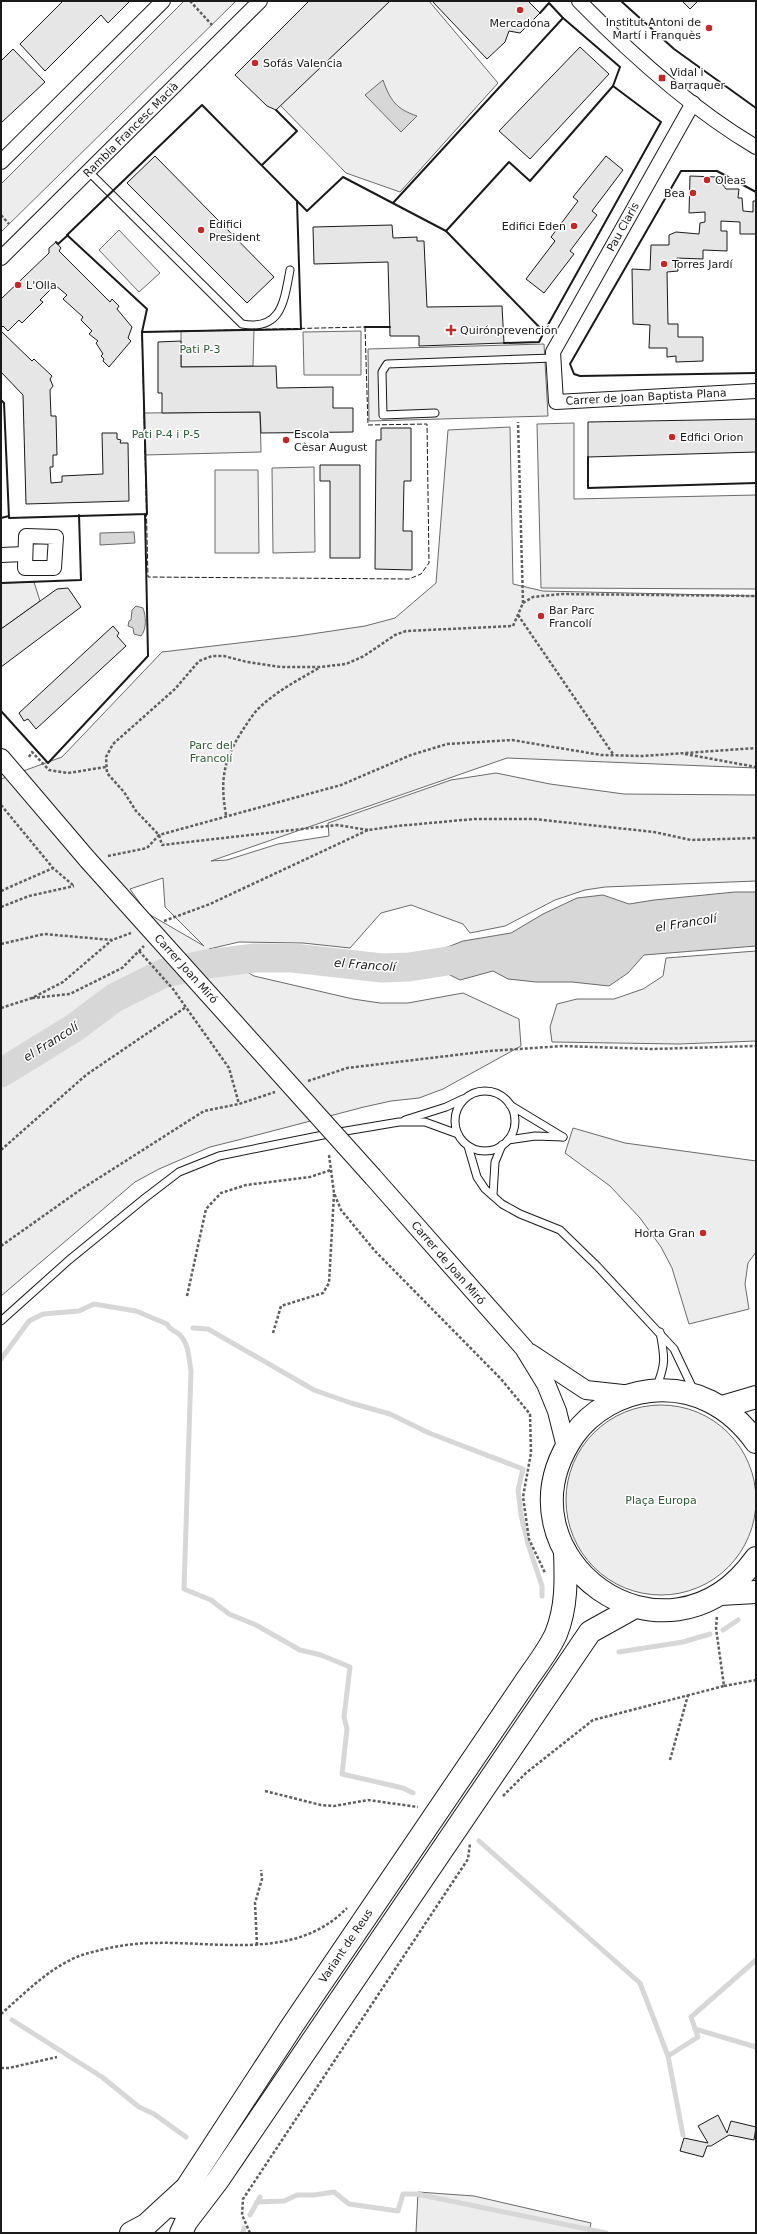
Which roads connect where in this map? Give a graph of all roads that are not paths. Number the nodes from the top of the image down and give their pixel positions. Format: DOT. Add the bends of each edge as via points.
graph roads {
  1 [pos="163,1"];
  2 [pos="260,1"];
  3 [pos="579,1"];
  4 [pos="693,102"];
  5 [pos="756,147"];
  6 [pos="1,162"];
  7 [pos="89,172"];
  8 [pos="1,258"];
  9 [pos="290,270"];
  10 [pos="553,355"];
  11 [pos="756,391"];
  12 [pos="436,413"];
  13 [pos="25,554"];
  14 [pos="1,555"];
  15 [pos="1,758"];
  16 [pos="464,1099"];
  17 [pos="510,1105"];
  18 [pos="399,1122"];
  19 [pos="458,1134"];
  20 [pos="508,1140"];
  21 [pos="502,1145"];
  22 [pos="468,1146"];
  23 [pos="373,1177"];
  24 [pos="493,1195"];
  25 [pos="1,1321"];
  26 [pos="660,1332"];
  27 [pos="552,1378"];
  28 [pos="655,1390"];
  29 [pos="632,1394"];
  30 [pos="695,1395"];
  31 [pos="756,1397"];
  32 [pos="722,1407"];
  33 [pos="756,1442"];
  34 [pos="566,1447"];
  35 [pos="565,1551"];
  36 [pos="756,1558"];
  37 [pos="756,1592"];
  38 [pos="720,1594"];
  39 [pos="635,1607"];
  40 [pos="218,2180"];
  41 [pos="184,2190"];
  42 [pos="131,2233"];
  43 [pos="148,2233"];
  44 [pos="181,2233"];
  45 [pos="189,2233"];
  1 -- 6 [label="street"];
  2 -- 7 [label="street, Rambla Francesc Macià"];
  3 -- 4 [label="street" via="614,37"];
  4 -- 5 [label="street" via="733,134"];
  4 -- 10 [label="street, Pau Claris"];
  7 -- 8 [label="street, Rambla Francesc Macià"];
  7 -- 9 [label="lane" via="242,324 251,326 277,316 283,305"];
  10 -- 11 [label="street, Carrer de Joan Baptista Plana" via="556,402"];
  10 -- 12 [label="lane" via="387,364 382,372 382,415"];
  13 -- 14 [label="street"];
  15 -- 23 [label="street, Carrer Joan Miró, bridge" via="88,860"];
  16 -- 17 [label="lane" via="480,1091 489,1091 504,1098"];
  16 -- 18 [label="lane"];
  16 -- 19 [label="lane" via="455,1115"];
  17 -- 20 [label="lane" via="514,1122"];
  17 -- 20 [label="lane" via="563,1137 535,1136"];
  18 -- 19 [label="lane" via="424,1122"];
  18 -- 25 [label="lane" via="219,1156 179,1172 69,1260"];
  19 -- 22 [label="lane"];
  20 -- 21 [label="lane"];
  21 -- 22 [label="lane" via="485,1151"];
  21 -- 24 [label="lane" via="495,1162"];
  22 -- 24 [label="lane" via="477,1177"];
  23 -- 27 [label="street, Carrer de Joan Miró"];
  24 -- 26 [label="lane" via="502,1204 520,1214 560,1230"];
  26 -- 28 [label="lane" via="665,1358"];
  26 -- 30 [label="lane" via="674,1349"];
  27 -- 29 [label="street, Carrer de Joan Miró" via="586,1390"];
  27 -- 34 [label="street"];
  28 -- 29 [label="highway"];
  28 -- 30 [label="highway"];
  29 -- 34 [label="highway" via="616,1400 589,1419"];
  30 -- 32 [label="highway"];
  31 -- 32 [label="highway"];
  32 -- 33 [label="highway" via="746,1428"];
  34 -- 35 [label="highway" via="555,1479 553,1497 554,1516"];
  35 -- 39 [label="highway" via="575,1567 597,1588 617,1601"];
  35 -- 41 [label="highway, Variant de Reus" via="566,1591 563,1609 555,1634 542,1656"];
  36 -- 38 [label="highway" via="742,1576"];
  37 -- 38 [label="highway"];
  38 -- 39 [label="highway" via="693,1606 678,1609 649,1610"];
  39 -- 40 [label="highway" via="590,1632"];
  40 -- 44 [label="highway" via="186,2222"];
  40 -- 45 [label="highway"];
  41 -- 42 [label="highway" via="146,2225"];
  41 -- 43 [label="highway, Variant de Reus" via="169,2216"];
}
